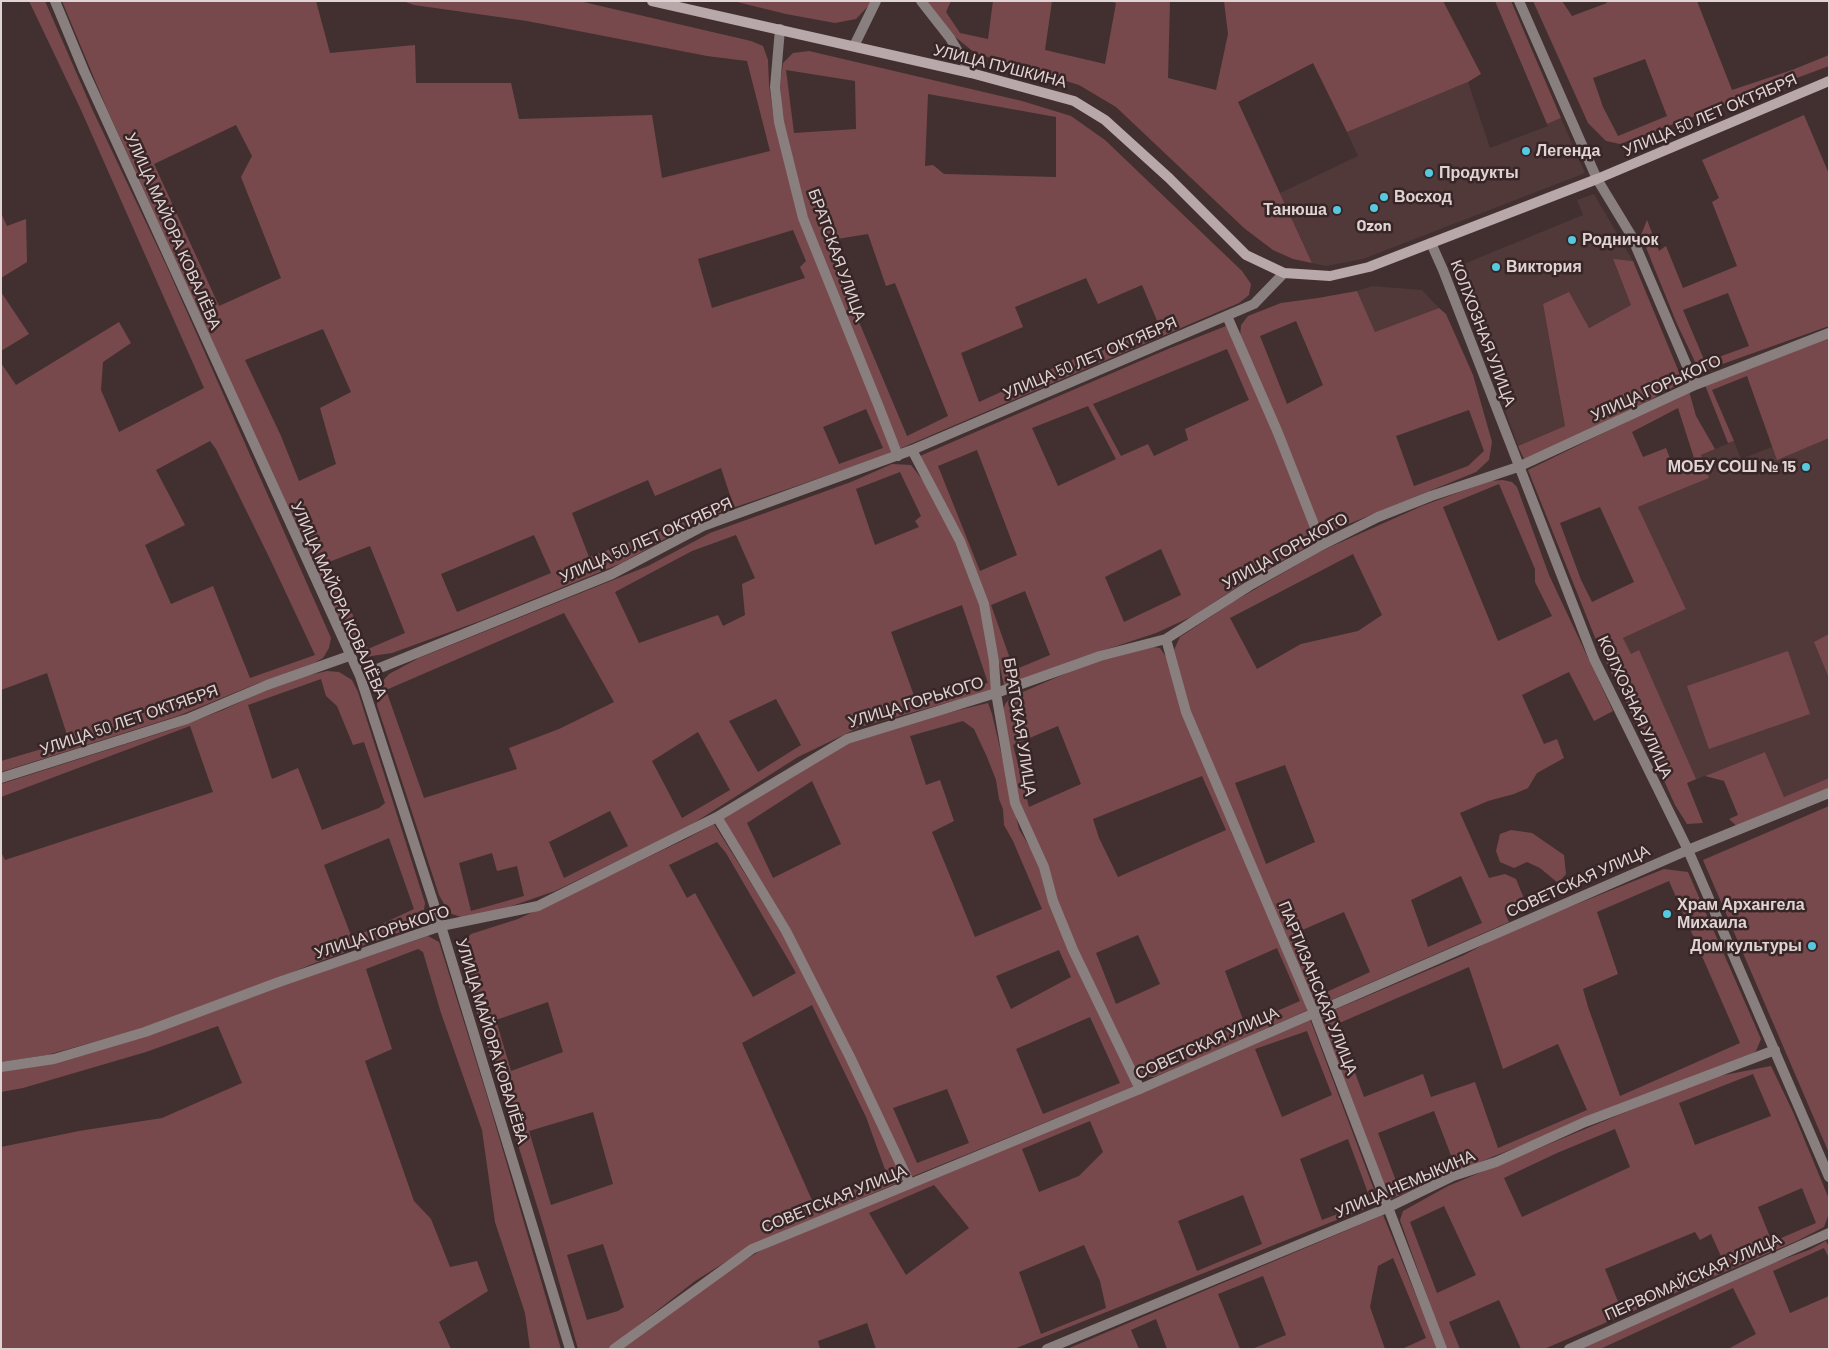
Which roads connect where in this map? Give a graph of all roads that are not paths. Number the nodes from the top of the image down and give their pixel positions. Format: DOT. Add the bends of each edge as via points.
graph roads {
  1 [pos="55,1"];
  2 [pos="652,1"];
  3 [pos="876,1"];
  4 [pos="921,1"];
  5 [pos="1519,1"];
  6 [pos="780,29"];
  7 [pos="854,46"];
  8 [pos="972,73"];
  9 [pos="1829,81"];
  10 [pos="1597,179"];
  11 [pos="1431,243"];
  12 [pos="1284,273"];
  13 [pos="1227,316"];
  14 [pos="1829,333"];
  15 [pos="1695,385"];
  16 [pos="912,450"];
  17 [pos="898,456"];
  18 [pos="1518,467"];
  19 [pos="1322,545"];
  20 [pos="1166,639"];
  21 [pos="349,656"];
  22 [pos="360,676"];
  23 [pos="996,693"];
  24 [pos="1,778"];
  25 [pos="1829,793"];
  26 [pos="717,817"];
  27 [pos="1688,850"];
  28 [pos="441,926"];
  29 [pos="1314,1013"];
  30 [pos="1775,1050"];
  31 [pos="1,1067"];
  32 [pos="1140,1090"];
  33 [pos="1829,1177"];
  34 [pos="910,1184"];
  35 [pos="1387,1208"];
  36 [pos="1828,1236"];
  37 [pos="570,1349"];
  38 [pos="614,1349"];
  39 [pos="1047,1349"];
  40 [pos="1442,1349"];
  41 [pos="1569,1349"];
  1 -- 21 [label="street, УЛИЦА МАЙОРА КОВАЛЁВА"];
  2 -- 6 [label="main road, УЛИЦА ПУШКИНА"];
  3 -- 7 [label="street"];
  4 -- 8 [label="street"];
  5 -- 10 [label="street"];
  6 -- 7 [label="main road, УЛИЦА ПУШКИНА"];
  6 -- 17 [label="street, БРАТСКАЯ УЛИЦА" via="775,87 779,122 803,218"];
  7 -- 8 [label="main road, УЛИЦА ПУШКИНА"];
  8 -- 12 [label="main road, УЛИЦА ПУШКИНА" via="1074,101 1106,120 1170,178 1246,255"];
  9 -- 10 [label="main road, УЛИЦА 50 ЛЕТ ОКТЯБРЯ"];
  10 -- 11 [label="main road, УЛИЦА 50 ЛЕТ ОКТЯБРЯ"];
  10 -- 15 [label="street" via="1631,236"];
  11 -- 12 [label="main road, УЛИЦА 50 ЛЕТ ОКТЯБРЯ" via="1369,267 1330,276"];
  11 -- 18 [label="street, КОЛХОЗНАЯ УЛИЦА"];
  12 -- 13 [label="street, УЛИЦА 50 ЛЕТ ОКТЯБРЯ" via="1254,304"];
  13 -- 16 [label="street, УЛИЦА 50 ЛЕТ ОКТЯБРЯ"];
  13 -- 19 [label="street"];
  14 -- 15 [label="street, УЛИЦА ГОРЬКОГО"];
  15 -- 18 [label="street, УЛИЦА ГОРЬКОГО"];
  16 -- 17 [label="street, УЛИЦА 50 ЛЕТ ОКТЯБРЯ"];
  16 -- 23 [label="street, БРАТСКАЯ УЛИЦА" via="960,542 984,604"];
  17 -- 22 [label="street, УЛИЦА 50 ЛЕТ ОКТЯБРЯ" via="703,526 612,574"];
  18 -- 19 [label="street, УЛИЦА ГОРЬКОГО" via="1378,517"];
  18 -- 27 [label="street, КОЛХОЗНАЯ УЛИЦА" via="1594,659"];
  19 -- 20 [label="street, УЛИЦА ГОРЬКОГО" via="1249,586"];
  20 -- 23 [label="street, УЛИЦА ГОРЬКОГО" via="1100,656"];
  20 -- 29 [label="street, ПАРТИЗАНСКАЯ УЛИЦА" via="1186,712"];
  21 -- 22 [label="street, УЛИЦА МАЙОРА КОВАЛЁВА"];
  21 -- 24 [label="street, УЛИЦА 50 ЛЕТ ОКТЯБРЯ" via="267,685 187,719"];
  22 -- 28 [label="street, УЛИЦА МАЙОРА КОВАЛЁВА"];
  23 -- 26 [label="street, УЛИЦА ГОРЬКОГО" via="847,739"];
  23 -- 32 [label="street, БРАТСКАЯ УЛИЦА" via="1015,803 1044,867 1053,901 1073,950"];
  25 -- 27 [label="street, СОВЕТСКАЯ УЛИЦА"];
  26 -- 28 [label="street, УЛИЦА ГОРЬКОГО" via="538,906"];
  26 -- 34 [label="street" via="786,931"];
  27 -- 29 [label="street, СОВЕТСКАЯ УЛИЦА"];
  27 -- 30 [label="street, КОЛХОЗНАЯ УЛИЦА"];
  28 -- 31 [label="street, УЛИЦА ГОРЬКОГО" via="145,1032 54,1059"];
  28 -- 37 [label="street, УЛИЦА МАЙОРА КОВАЛЁВА"];
  29 -- 32 [label="street, СОВЕТСКАЯ УЛИЦА"];
  29 -- 35 [label="street, ПАРТИЗАНСКАЯ УЛИЦА"];
  30 -- 33 [label="street, КОЛХОЗНАЯ УЛИЦА"];
  30 -- 35 [label="street, УЛИЦА НЕМЫКИНА" via="1585,1122 1496,1162 1453,1176"];
  32 -- 34 [label="street, СОВЕТСКАЯ УЛИЦА"];
  34 -- 38 [label="street, СОВЕТСКАЯ УЛИЦА" via="752,1249"];
  35 -- 39 [label="street, УЛИЦА НЕМЫКИНА"];
  35 -- 40 [label="street, ПАРТИЗАНСКАЯ УЛИЦА"];
  36 -- 41 [label="street, ПЕРВОМАЙСКАЯ УЛИЦА"];
}
